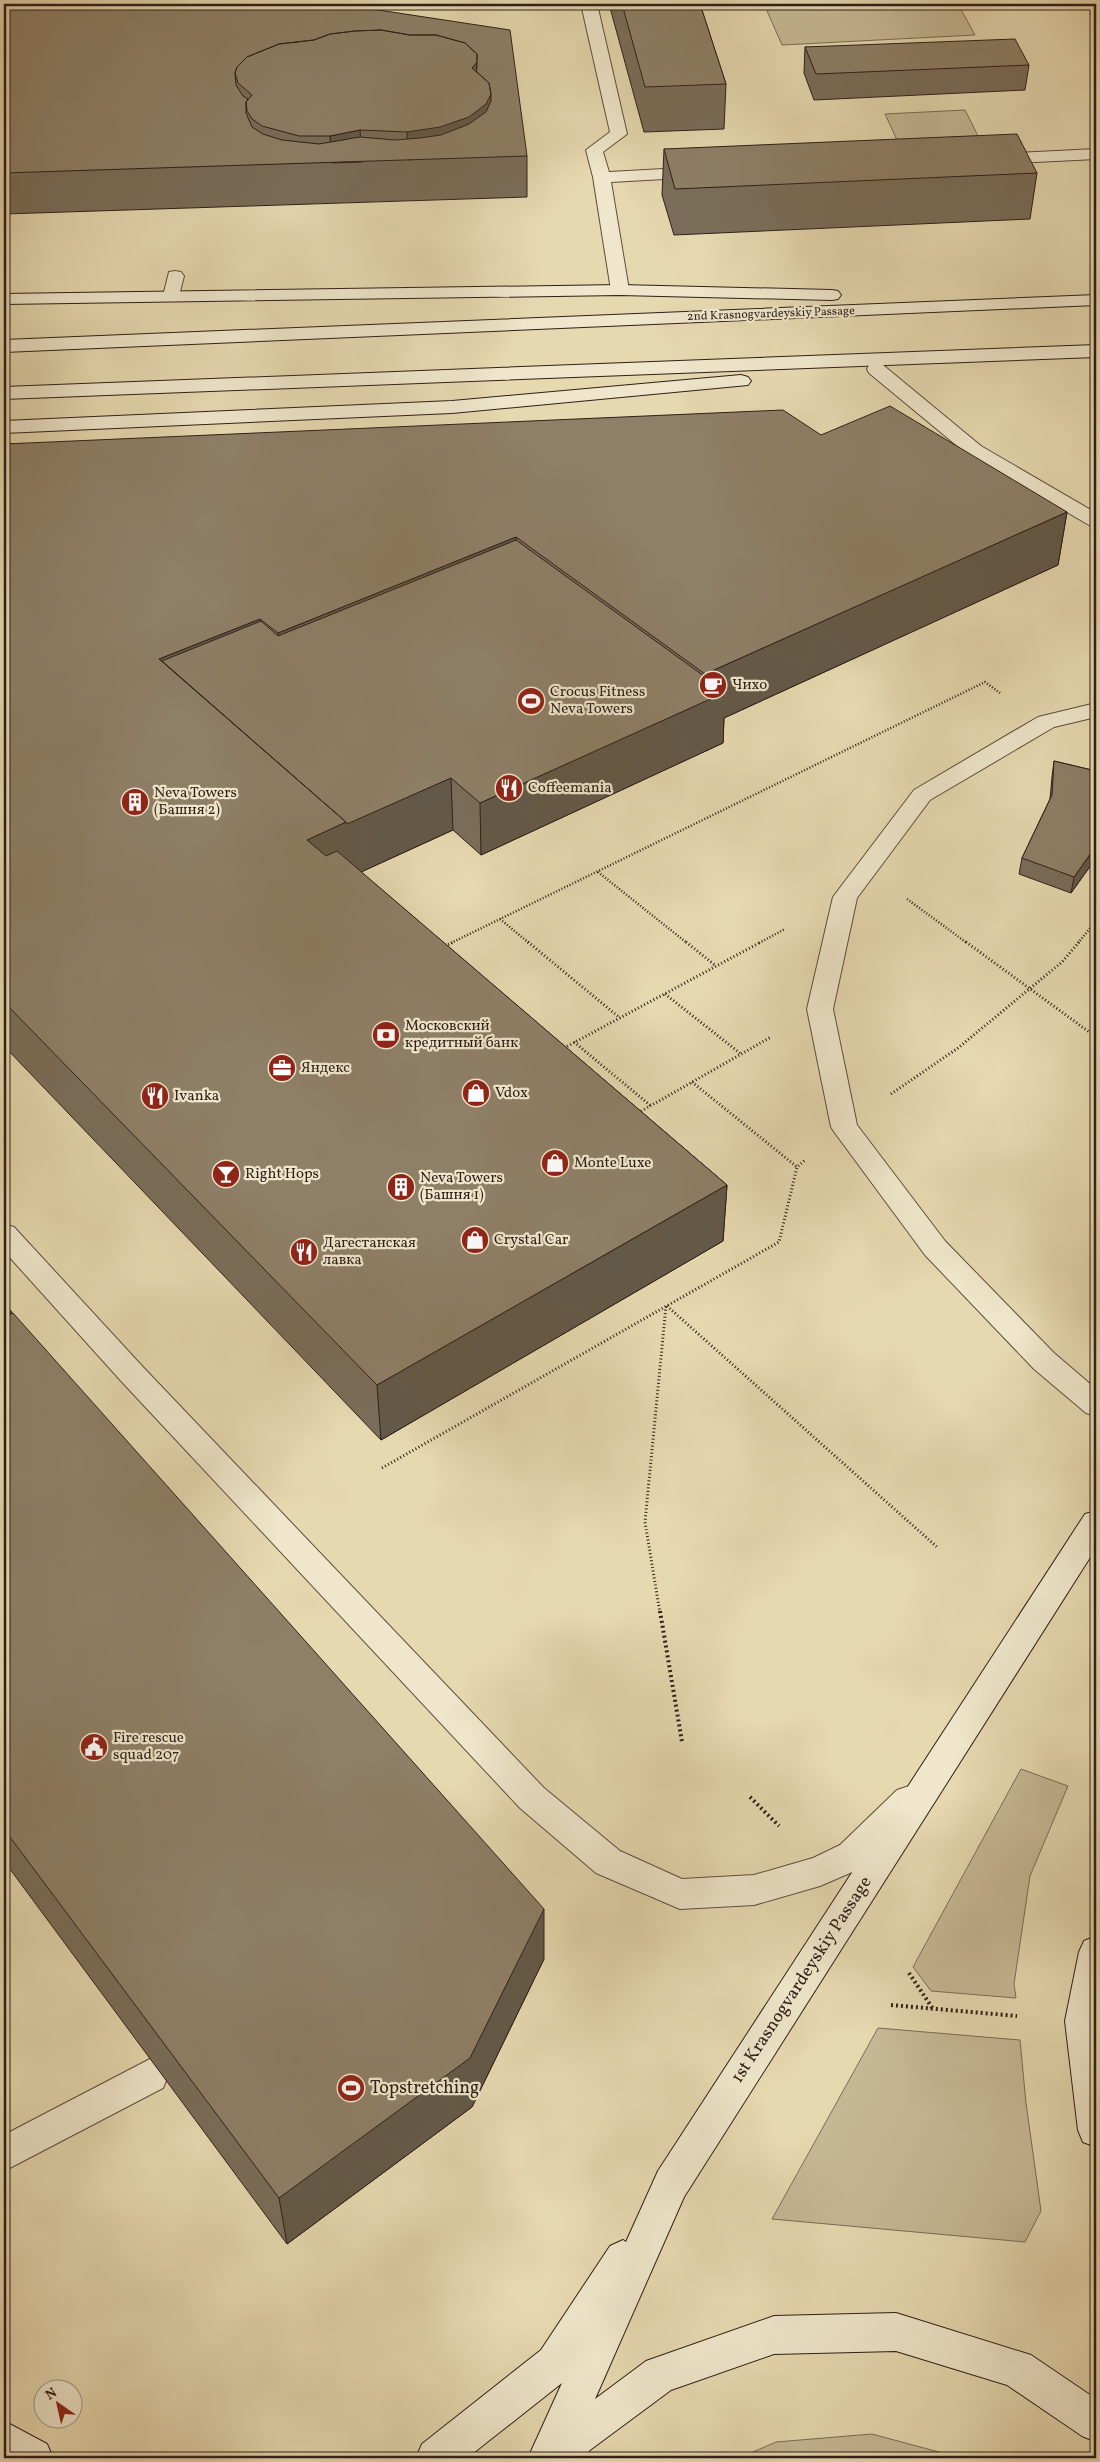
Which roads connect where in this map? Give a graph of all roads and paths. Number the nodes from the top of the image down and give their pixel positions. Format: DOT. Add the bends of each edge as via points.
graph roads {
  1 [pos="589,4"];
  2 [pos="1096,154"];
  3 [pos="978,160"];
  4 [pos="721,171"];
  5 [pos="602,177"];
  6 [pos="175,276"];
  7 [pos="620,290"];
  8 [pos="172,296"];
  9 [pos="4,299"];
  10 [pos="1096,300"];
  11 [pos="1074,301"];
  12 [pos="4,346"];
  13 [pos="1075,351"];
  14 [pos="1096,351"];
  15 [pos="876,369"];
  16 [pos="4,393"];
  17 [pos="4,427"];
  18 [pos="1096,521"];
  19 [pos="1096,710"];
  20 [pos="1046,722"];
  21 [pos="866,870"];
  22 [pos="598,872"];
  23 [pos="844,897"];
  24 [pos="500,919"];
  25 [pos="1096,921"];
  26 [pos="444,947"];
  27 [pos="716,966"];
  28 [pos="1030,988"];
  29 [pos="665,993"];
  30 [pos="820,1009"];
  31 [pos="620,1018"];
  32 [pos="1096,1037"];
  33 [pos="574,1042"];
  34 [pos="561,1050"];
  35 [pos="741,1054"];
  36 [pos="692,1082"];
  37 [pos="651,1106"];
  38 [pos="634,1115"];
  39 [pos="844,1127"];
  40 [pos="797,1167"];
  41 [pos="4,1234"];
  42 [pos="666,1306"];
  43 [pos="1096,1405"];
  44 [pos="382,1468"];
  45 [pos="1096,1523"];
  46 [pos="937,1547"];
  47 [pos="682,1742"];
  48 [pos="935,1775"];
  49 [pos="750,1797"];
  50 [pos="783,1830"];
  51 [pos="1096,1952"];
  52 [pos="909,1973"];
  53 [pos="890,2005"];
  54 [pos="934,2009"];
  55 [pos="1017,2016"];
  56 [pos="150,2076"];
  57 [pos="1096,2130"];
  58 [pos="4,2154"];
  59 [pos="671,2184"];
  60 [pos="1096,2422"];
  61 [pos="4,2441"];
  62 [pos="33,2458"];
  63 [pos="436,2458"];
  64 [pos="548,2458"];
  65 [pos="557,2458"];
  1 -- 5 [label="main road" via="619,134 594,150"];
  2 -- 3 [label="main road"];
  4 -- 5 [label="main road"];
  5 -- 7 [label="main road"];
  6 -- 8 [label="main road"];
  7 -- 8 [label="main road"];
  7 -- 11 [label="main road"];
  8 -- 9 [label="main road"];
  10 -- 11 [label="main road, 2nd Krasnogvardeyskiy Passage"];
  11 -- 12 [label="main road, 2nd Krasnogvardeyskiy Passage"];
  13 -- 14 [label="main road"];
  13 -- 15 [label="main road"];
  13 -- 16 [label="main road"];
  15 -- 17 [label="main road" via="452,407"];
  15 -- 18 [label="main road" via="974,450"];
  19 -- 20 [label="main road"];
  20 -- 21 [label="main road" via="922,795"];
  20 -- 22 [label="path" via="985,682"];
  21 -- 23 [label="main road"];
  21 -- 28 [label="path"];
  22 -- 24 [label="path"];
  22 -- 27 [label="path"];
  23 -- 27 [label="path"];
  23 -- 30 [label="main road"];
  24 -- 26 [label="path"];
  24 -- 31 [label="path"];
  25 -- 28 [label="path" via="1062,962"];
  27 -- 29 [label="path"];
  28 -- 32 [label="path"];
  28 -- 39 [label="path" via="958,1048"];
  29 -- 31 [label="path"];
  29 -- 35 [label="path"];
  30 -- 35 [label="path"];
  30 -- 39 [label="main road"];
  31 -- 33 [label="path"];
  33 -- 34 [label="path"];
  33 -- 37 [label="path"];
  35 -- 36 [label="path"];
  36 -- 37 [label="path"];
  36 -- 40 [label="path"];
  37 -- 38 [label="path"];
  39 -- 40 [label="path"];
  39 -- 43 [label="main road" via="935,1248 1044,1362"];
  40 -- 42 [label="path" via="779,1242"];
  41 -- 48 [label="main road" via="138,1381 532,1798 608,1862 680,1894 754,1890 820,1871 852,1856"];
  42 -- 44 [label="path"];
  42 -- 46 [label="path"];
  42 -- 47 [label="path" via="645,1522"];
  45 -- 48 [label="main road, 1st Krasnogvardeyskiy Passage"];
  48 -- 59 [label="main road, 1st Krasnogvardeyskiy Passage"];
  49 -- 50 [label="path"];
  51 -- 57 [label="main road" via="1083,2021"];
  52 -- 54 [label="path"];
  53 -- 54 [label="path"];
  54 -- 55 [label="path"];
  56 -- 58 [label="main road"];
  59 -- 63 [label="main road" via="555,2364"];
  59 -- 64 [label="main road, 1st Krasnogvardeyskiy Passage"];
  60 -- 65 [label="main road" via="1017,2369 896,2332 774,2334 660,2375 576,2436"];
  61 -- 62 [label="main road"];
}
